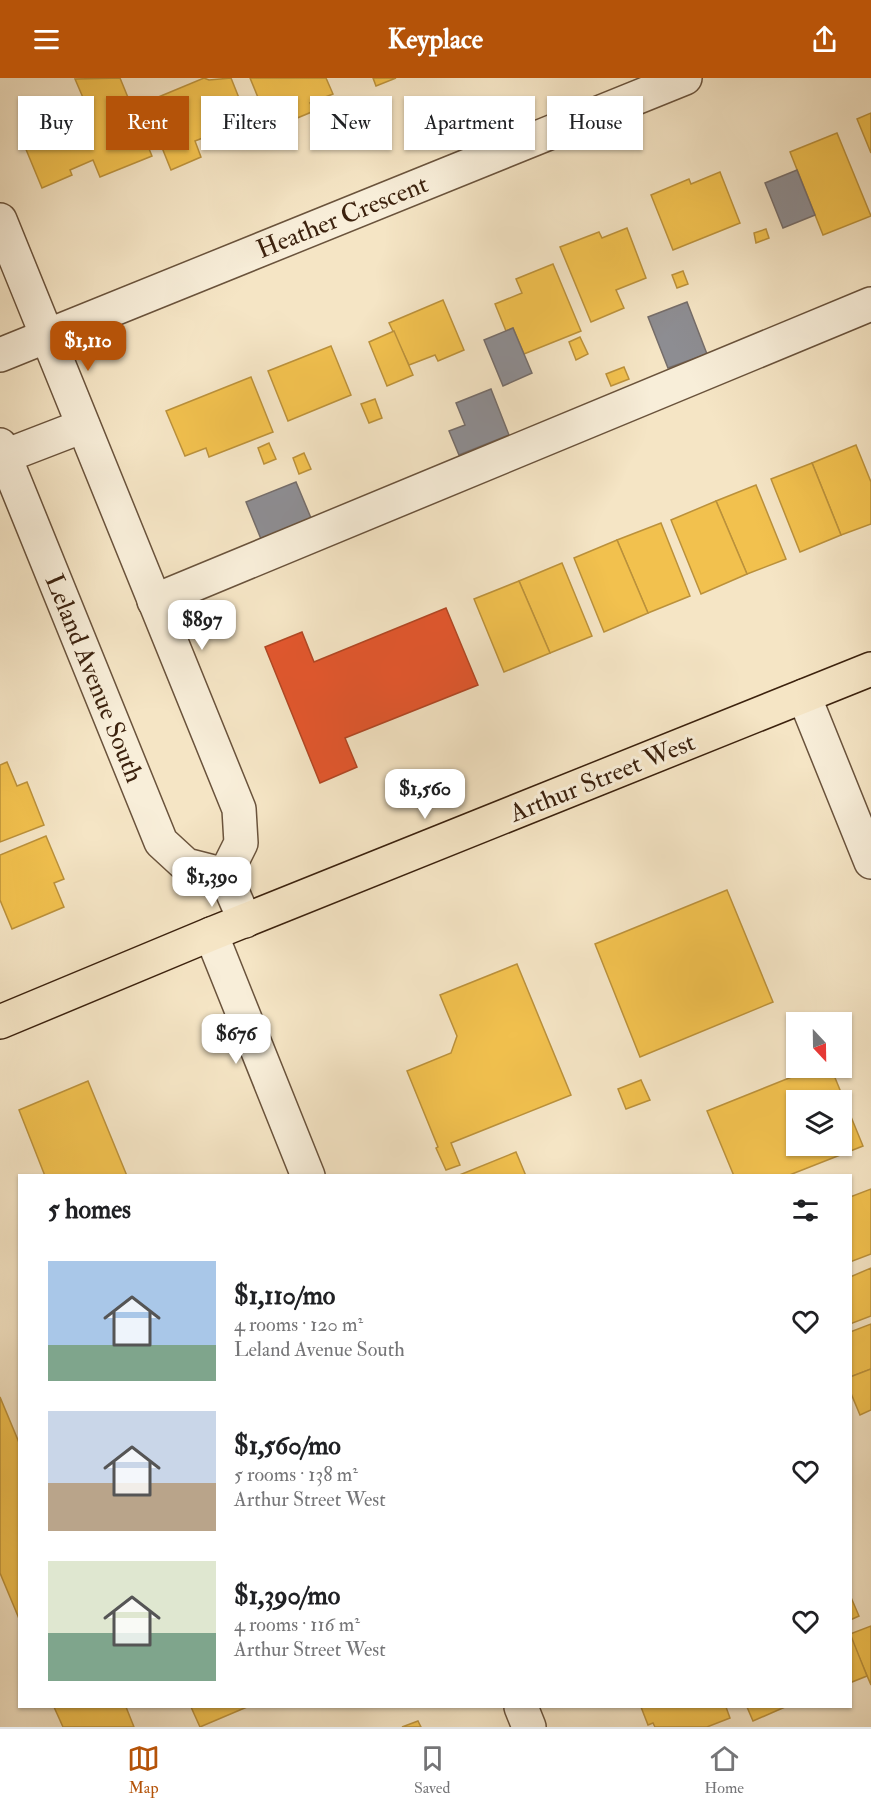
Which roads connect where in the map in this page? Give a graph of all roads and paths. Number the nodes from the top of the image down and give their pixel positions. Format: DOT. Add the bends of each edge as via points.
graph roads {
  1 [pos="685,78"];
  2 [pos="0,220"];
  3 [pos="871,304"];
  4 [pos="46,337"];
  5 [pos="0,356"];
  6 [pos="83,426"];
  7 [pos="2,453"];
  8 [pos="154,601"];
  9 [pos="871,669"];
  10 [pos="804,696"];
  11 [pos="871,862"];
  12 [pos="225,875"];
  13 [pos="245,921"];
  14 [pos="211,934"];
  15 [pos="0,1022"];
  16 [pos="307,1174"];
  17 [pos="521,1708"];
  18 [pos="529,1727"];
  1 -- 4 [label="street, Heather Crescent"];
  2 -- 4 [label="street"];
  3 -- 8 [label="street"];
  4 -- 5 [label="street, Heather Crescent"];
  4 -- 6 [label="street"];
  6 -- 7 [label="street"];
  6 -- 8 [label="street"];
  7 -- 12 [label="street, Leland Avenue South" via="161,842 186,865"];
  8 -- 12 [label="street" via="239,808 241,843"];
  9 -- 10 [label="main road, Arthur Street West"];
  10 -- 11 [label="street"];
  10 -- 13 [label="main road, Arthur Street West"];
  12 -- 13 [label="street"];
  13 -- 14 [label="main road, Arthur Street West"];
  14 -- 15 [label="main road, Arthur Street West"];
  14 -- 16 [label="street"];
  17 -- 18 [label="street"];
}
